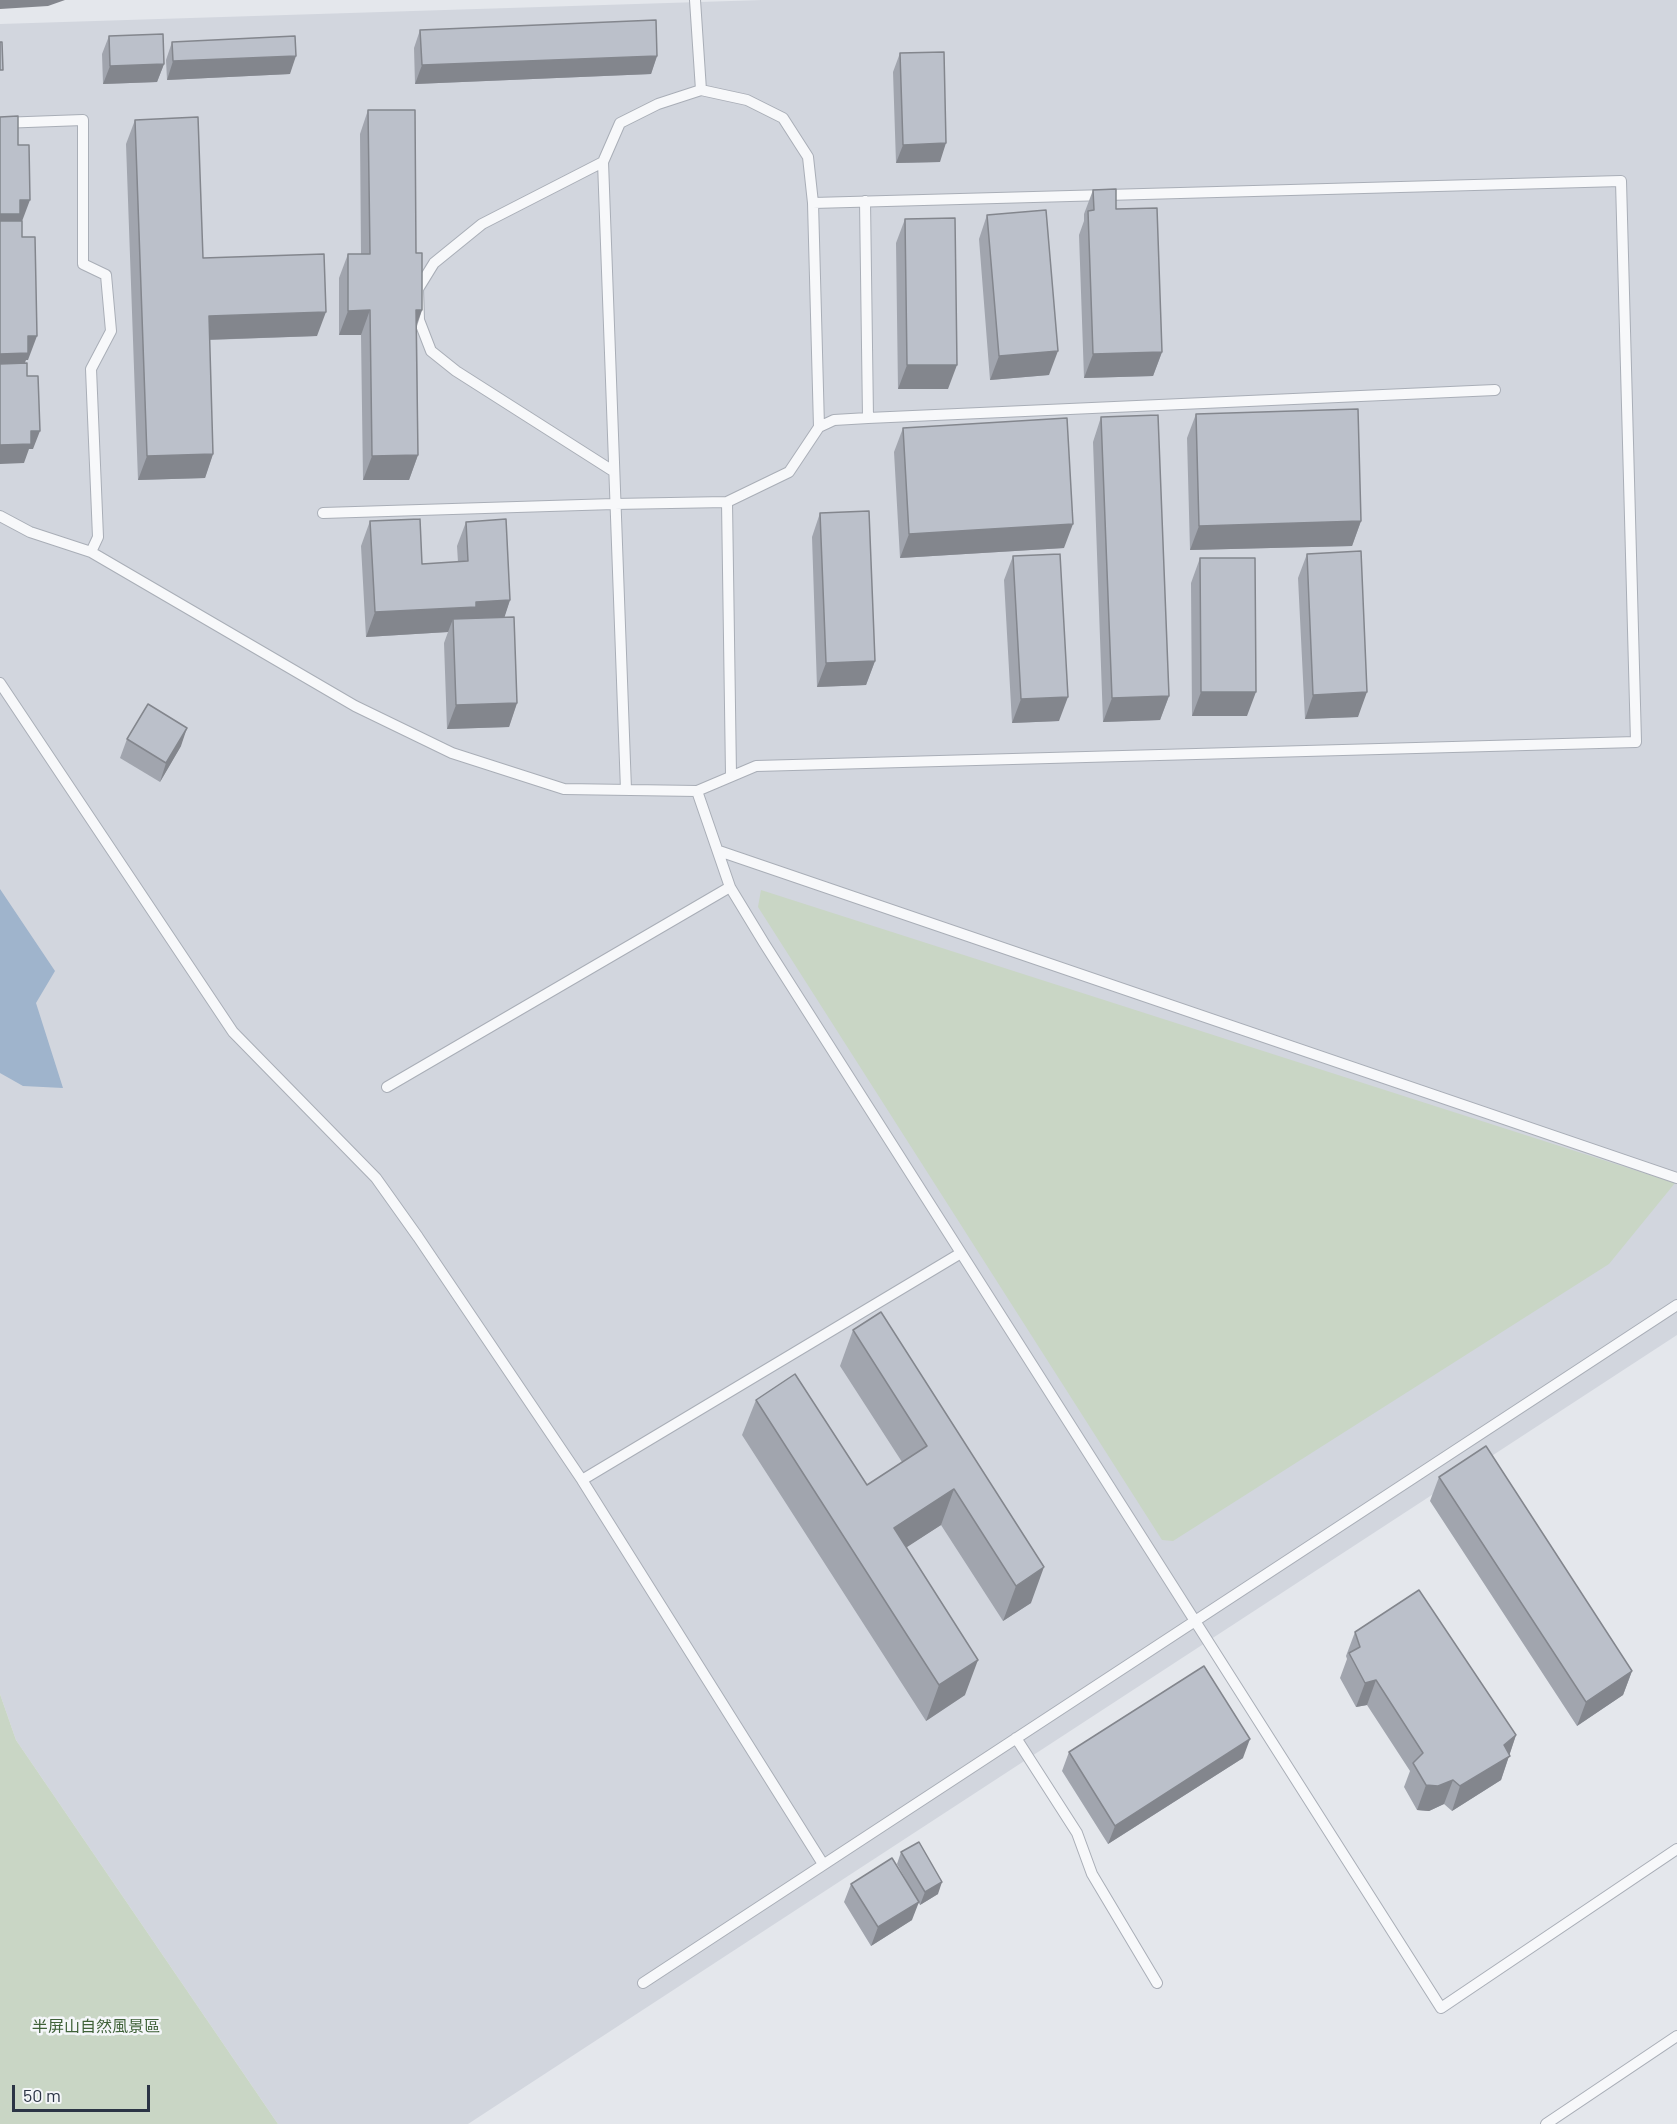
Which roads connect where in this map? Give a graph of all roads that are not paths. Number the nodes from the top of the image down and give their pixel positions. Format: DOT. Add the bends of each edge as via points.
graph roads {
  1 [pos="695,0"];
  2 [pos="701,90"];
  3 [pos="0,123"];
  4 [pos="603,162"];
  5 [pos="864,201"];
  6 [pos="813,203"];
  7 [pos="1495,390"];
  8 [pos="868,418"];
  9 [pos="819,427"];
  10 [pos="613,471"];
  11 [pos="727,502"];
  12 [pos="614,504"];
  13 [pos="323,513"];
  14 [pos="0,516"];
  15 [pos="91,552"];
  16 [pos="0,683"];
  17 [pos="730,775"];
  18 [pos="626,790"];
  19 [pos="697,791"];
  20 [pos="719,851"];
  21 [pos="730,887"];
  22 [pos="387,1087"];
  23 [pos="1677,1178"];
  24 [pos="962,1253"];
  25 [pos="1677,1305"];
  26 [pos="582,1480"];
  27 [pos="1194,1621"];
  28 [pos="1016,1738"];
  29 [pos="1677,1849"];
  30 [pos="823,1864"];
  31 [pos="643,1983"];
  32 [pos="1157,1983"];
  33 [pos="1677,2036"];
  34 [pos="1546,2124"];
  1 -- 2 [label="lane"];
  2 -- 4 [label="lane" via="658,104 621,123"];
  2 -- 6 [label="lane" via="747,100 783,118 808,157"];
  3 -- 15 [label="lane" via="84,120 83,264 106,275 111,331 91,369 98,537"];
  4 -- 10 [label="lane"];
  4 -- 10 [label="lane" via="482,224 434,263 418,289 419,320 431,351 456,371"];
  5 -- 6 [label="lane"];
  5 -- 8 [label="lane"];
  5 -- 17 [label="lane" via="1621,181 1636,742 756,766"];
  6 -- 9 [label="lane"];
  7 -- 8 [label="lane"];
  8 -- 9 [label="lane" via="834,420"];
  9 -- 11 [label="lane" via="789,472"];
  10 -- 12 [label="lane"];
  11 -- 12 [label="lane"];
  11 -- 17 [label="lane"];
  12 -- 13 [label="lane"];
  12 -- 18 [label="lane"];
  14 -- 15 [label="lane" via="30,532"];
  15 -- 18 [label="lane" via="355,706 452,753 564,789"];
  16 -- 26 [label="lane" via="233,1032 376,1178"];
  17 -- 19 [label="lane"];
  18 -- 19 [label="lane"];
  19 -- 20 [label="lane"];
  20 -- 21 [label="lane"];
  20 -- 23 [label="lane"];
  21 -- 22 [label="lane"];
  21 -- 24 [label="lane"];
  24 -- 26 [label="lane"];
  24 -- 27 [label="lane"];
  25 -- 27 [label="lane"];
  26 -- 30 [label="lane"];
  27 -- 28 [label="lane"];
  27 -- 29 [label="lane" via="1441,2008"];
  28 -- 30 [label="lane"];
  28 -- 32 [label="lane" via="1077,1833 1092,1874"];
  30 -- 31 [label="lane"];
  33 -- 34 [label="lane"];
}
